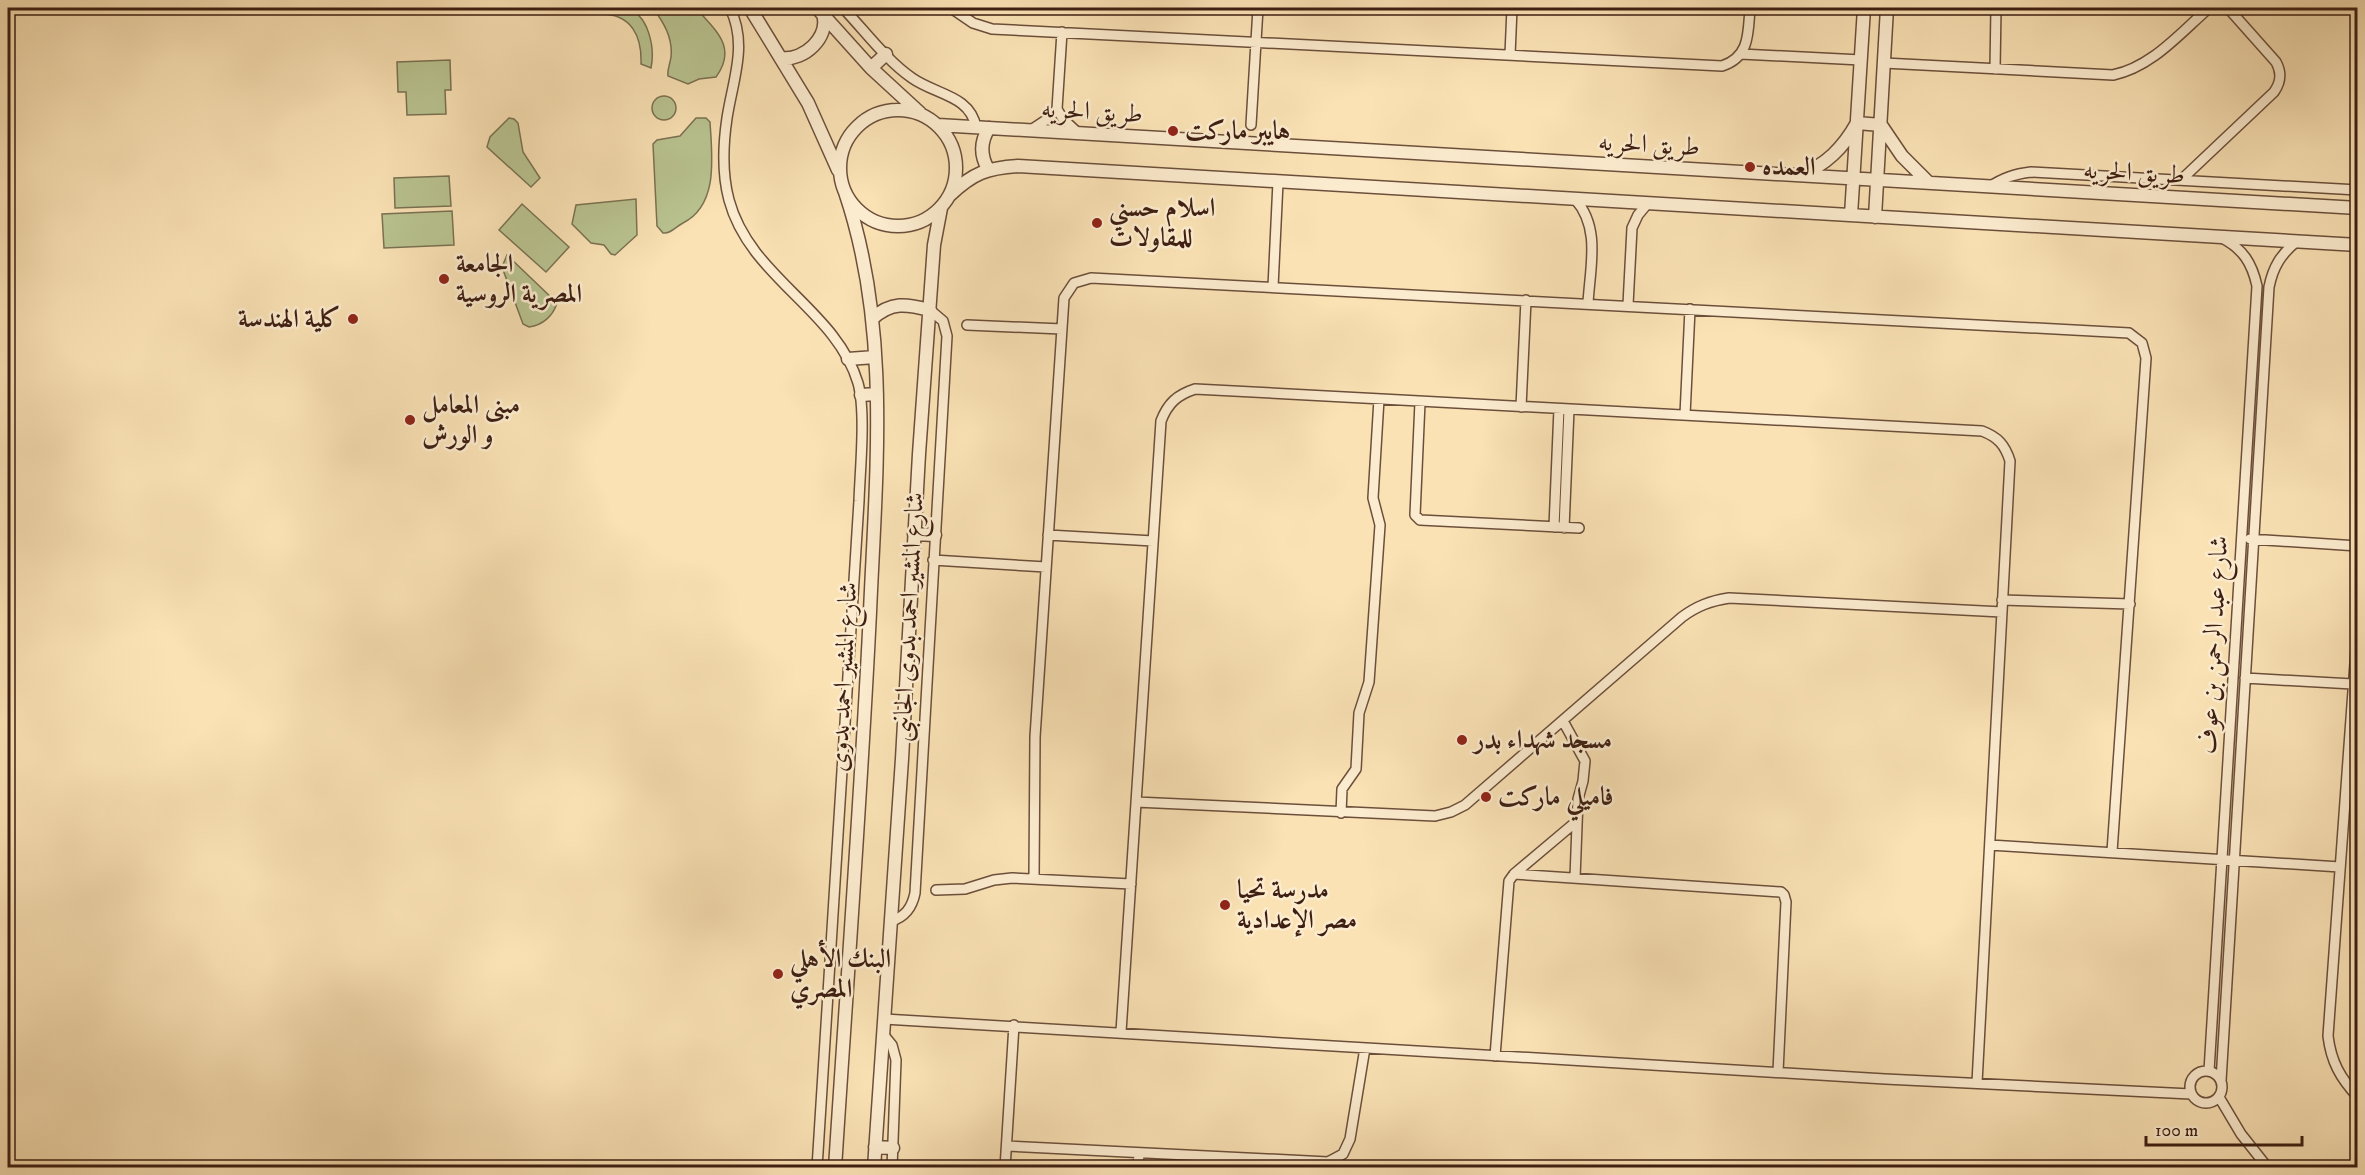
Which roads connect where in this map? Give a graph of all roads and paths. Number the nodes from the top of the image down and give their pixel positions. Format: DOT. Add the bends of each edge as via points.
graph roads {
  1 [pos="730,8"];
  2 [pos="750,8"];
  3 [pos="843,8"];
  4 [pos="951,8"];
  5 [pos="1258,8"];
  6 [pos="1512,8"];
  7 [pos="1750,8"];
  8 [pos="1864,8"];
  9 [pos="1887,8"];
  10 [pos="1996,8"];
  11 [pos="2209,8"];
  12 [pos="2228,8"];
  13 [pos="820,11"];
  14 [pos="1062,32"];
  15 [pos="1256,42"];
  16 [pos="886,54"];
  17 [pos="1742,54"];
  18 [pos="1510,56"];
  19 [pos="782,58"];
  20 [pos="1861,60"];
  21 [pos="1884,63"];
  22 [pos="871,68"];
  23 [pos="1995,69"];
  24 [pos="1057,109"];
  25 [pos="923,116"];
  26 [pos="1857,123"];
  27 [pos="938,125"];
  28 [pos="1251,125"];
  29 [pos="1881,125"];
  30 [pos="983,128"];
  31 [pos="1029,131"];
  32 [pos="1080,134"];
  33 [pos="988,169"];
  34 [pos="841,175"];
  35 [pos="1797,176"];
  36 [pos="1853,179"];
  37 [pos="2181,180"];
  38 [pos="1877,181"];
  39 [pos="1278,182"];
  40 [pos="1929,183"];
  41 [pos="1989,187"];
  42 [pos="2358,190"];
  43 [pos="845,192"];
  44 [pos="950,195"];
  45 [pos="1575,199"];
  46 [pos="1648,203"];
  47 [pos="941,208"];
  48 [pos="2358,208"];
  49 [pos="1851,215"];
  50 [pos="1875,217"];
  51 [pos="2220,237"];
  52 [pos="2297,242"];
  53 [pos="2358,245"];
  54 [pos="1273,287"];
  55 [pos="1526,300"];
  56 [pos="1588,303"];
  57 [pos="1628,305"];
  58 [pos="1690,309"];
  59 [pos="930,310"];
  60 [pos="872,319"];
  61 [pos="967,325"];
  62 [pos="1062,330"];
  63 [pos="875,357"];
  64 [pos="848,359"];
  65 [pos="877,394"];
  66 [pos="861,395"];
  67 [pos="1379,399"];
  68 [pos="1420,402"];
  69 [pos="1521,407"];
  70 [pos="1564,409"];
  71 [pos="1685,415"];
  72 [pos="1559,527"];
  73 [pos="1579,528"];
  74 [pos="914,534"];
  75 [pos="935,535"];
  76 [pos="1048,535"];
  77 [pos="2242,539"];
  78 [pos="2254,540"];
  79 [pos="1153,541"];
  80 [pos="2358,546"];
  81 [pos="933,560"];
  82 [pos="1046,567"];
  83 [pos="2002,600"];
  84 [pos="2130,604"];
  85 [pos="2002,612"];
  86 [pos="2358,622"];
  87 [pos="2245,678"];
  88 [pos="2353,684"];
  89 [pos="1563,721"];
  90 [pos="1136,802"];
  91 [pos="1341,813"];
  92 [pos="1577,821"];
  93 [pos="1990,845"];
  94 [pos="2112,852"];
  95 [pos="2222,859"];
  96 [pos="2234,860"];
  97 [pos="2340,867"];
  98 [pos="1514,874"];
  99 [pos="1575,878"];
  100 [pos="1034,879"];
  101 [pos="1131,884"];
  102 [pos="936,890"];
  103 [pos="891,921"];
  104 [pos="884,1019"];
  105 [pos="1014,1025"];
  106 [pos="1121,1032"];
  107 [pos="883,1034"];
  108 [pos="1365,1048"];
  109 [pos="1495,1056"];
  110 [pos="2209,1071"];
  111 [pos="1778,1072"];
  112 [pos="2221,1081"];
  113 [pos="1977,1083"];
  114 [pos="2191,1094"];
  115 [pos="2219,1097"];
  116 [pos="2358,1097"];
  117 [pos="1007,1146"];
  118 [pos="875,1147"];
  119 [pos="893,1148"];
  120 [pos="1139,1153"];
  121 [pos="817,1167"];
  122 [pos="835,1167"];
  123 [pos="874,1167"];
  124 [pos="892,1167"];
  125 [pos="1005,1167"];
  126 [pos="1138,1167"];
  127 [pos="2268,1167"];
  1 -- 64 [label="street" via="740,45 724,142 731,209 761,261 831,334"];
  2 -- 19 [label="street"];
  3 -- 16 [label="street"];
  4 -- 14 [label="street" via="973,23 992,29"];
  5 -- 15 [label="street"];
  6 -- 18 [label="street"];
  7 -- 17 [label="street"];
  8 -- 20 [label="street"];
  9 -- 21 [label="street"];
  10 -- 23 [label="street"];
  11 -- 23 [label="street" via="2144,64 2129,71 2113,75"];
  12 -- 37 [label="street" via="2276,62 2280,81 2274,92"];
  13 -- 19 [label="street" via="825,24 820,39 799,56"];
  13 -- 22 [label="street"];
  14 -- 15 [label="street"];
  14 -- 24 [label="street"];
  15 -- 18 [label="street"];
  15 -- 28 [label="street"];
  16 -- 22 [label="street"];
  16 -- 30 [label="street" via="911,77 962,103"];
  17 -- 18 [label="street" via="1722,66"];
  17 -- 20 [label="street"];
  19 -- 34 [label="street"];
  20 -- 26 [label="street"];
  21 -- 23 [label="street"];
  21 -- 29 [label="street"];
  22 -- 25 [label="street"];
  24 -- 31 [label="street"];
  24 -- 32 [label="street"];
  25 -- 27 [label="street"];
  25 -- 34 [label="street" via="897,110 870,117 847,142"];
  26 -- 29 [label="street"];
  26 -- 35 [label="street" via="1835,153"];
  26 -- 36 [label="street"];
  27 -- 30 [label="street, طريق الحريه"];
  27 -- 44 [label="street" via="950,141 956,161"];
  29 -- 38 [label="street"];
  29 -- 40 [label="street" via="1902,156"];
  30 -- 31 [label="street, طريق الحريه"];
  30 -- 33 [label="street" via="983,158"];
  31 -- 32 [label="street, طريق الحريه"];
  32 -- 35 [label="street, طريق الحريه"];
  33 -- 39 [label="street" via="1018,166"];
  33 -- 44 [label="street"];
  34 -- 43 [label="street"];
  35 -- 36 [label="street, طريق الحريه"];
  36 -- 38 [label="street, طريق الحريه"];
  36 -- 49 [label="street"];
  37 -- 41 [label="street" via="2031,172 2016,173"];
  37 -- 42 [label="street"];
  38 -- 40 [label="street, طريق الحريه"];
  38 -- 50 [label="street"];
  39 -- 45 [label="street"];
  39 -- 54 [label="street"];
  40 -- 41 [label="street, طريق الحريه"];
  41 -- 48 [label="street, طريق الحريه"];
  43 -- 47 [label="street" via="862,214 888,226 917,224"];
  43 -- 60 [label="street, شارع المشير احمد بدوى" via="863,254"];
  44 -- 47 [label="street"];
  45 -- 46 [label="street"];
  45 -- 56 [label="street" via="1587,214 1592,232"];
  46 -- 49 [label="street"];
  46 -- 57 [label="street" via="1632,228"];
  47 -- 59 [label="street"];
  49 -- 50 [label="street"];
  50 -- 51 [label="street"];
  51 -- 52 [label="street"];
  51 -- 77 [label="street, شارع عبد الرحمن بن عوف" via="2246,256 2257,286"];
  52 -- 53 [label="street"];
  52 -- 78 [label="street, شارع عبد الرحمن بن عوف" via="2278,261 2269,287"];
  54 -- 55 [label="street"];
  54 -- 62 [label="street" via="1082,279 1067,290"];
  55 -- 56 [label="street"];
  55 -- 69 [label="street"];
  56 -- 57 [label="street"];
  57 -- 58 [label="street"];
  58 -- 71 [label="street"];
  58 -- 84 [label="street" via="2121,331 2136,337 2146,358"];
  59 -- 60 [label="street" via="897,304"];
  59 -- 74 [label="street"];
  59 -- 75 [label="street, شارع المشير احمد بدوى الجانبى" via="943,321 947,336"];
  60 -- 63 [label="street, شارع المشير احمد بدوى"];
  61 -- 62 [label="street"];
  62 -- 76 [label="street"];
  63 -- 64 [label="street"];
  63 -- 65 [label="street, شارع المشير احمد بدوى"];
  64 -- 66 [label="street"];
  65 -- 66 [label="street"];
  65 -- 122 [label="street, شارع المشير احمد بدوى" via="863,762"];
  66 -- 121 [label="street" via="859,501"];
  67 -- 68 [label="street"];
  67 -- 79 [label="street" via="1194,389 1183,393 1169,405 1161,421"];
  67 -- 91 [label="street" via="1373,498 1380,525 1370,682 1359,713 1356,769 1342,789"];
  68 -- 69 [label="street"];
  68 -- 72 [label="street" via="1417,518"];
  69 -- 70 [label="street"];
  70 -- 71 [label="street"];
  70 -- 72 [label="street"];
  71 -- 83 [label="street" via="1982,431 1992,435 2001,442 2010,461"];
  72 -- 73 [label="street"];
  74 -- 75 [label="street"];
  74 -- 103 [label="street"];
  75 -- 81 [label="street, شارع المشير احمد بدوى الجانبى"];
  76 -- 79 [label="street"];
  76 -- 82 [label="street"];
  77 -- 78 [label="street"];
  77 -- 95 [label="street, شارع عبد الرحمن بن عوف"];
  78 -- 80 [label="street"];
  78 -- 87 [label="street, شارع عبد الرحمن بن عوف"];
  79 -- 90 [label="street"];
  81 -- 82 [label="street"];
  81 -- 103 [label="street, شارع المشير احمد بدوى الجانبى" via="915,892 906,913"];
  82 -- 100 [label="street" via="1035,737"];
  83 -- 84 [label="street"];
  83 -- 85 [label="street"];
  84 -- 94 [label="street"];
  85 -- 89 [label="street" via="1729,598 1712,601 1682,617"];
  85 -- 93 [label="street"];
  86 -- 88 [label="street"];
  87 -- 88 [label="street"];
  87 -- 96 [label="street, شارع عبد الرحمن بن عوف"];
  88 -- 97 [label="street"];
  89 -- 91 [label="street" via="1466,805 1451,812 1419,817"];
  89 -- 92 [label="street" via="1585,761"];
  90 -- 91 [label="street"];
  90 -- 101 [label="street"];
  92 -- 98 [label="street"];
  92 -- 99 [label="street"];
  93 -- 94 [label="street"];
  93 -- 113 [label="street"];
  94 -- 95 [label="street"];
  95 -- 96 [label="street"];
  95 -- 110 [label="street, شارع عبد الرحمن بن عوف"];
  96 -- 97 [label="street"];
  96 -- 112 [label="street, شارع عبد الرحمن بن عوف"];
  97 -- 116 [label="street" via="2328,1036 2334,1064"];
  98 -- 99 [label="street"];
  98 -- 109 [label="street" via="1509,885"];
  99 -- 111 [label="street" via="1776,891 1784,895"];
  100 -- 101 [label="street"];
  100 -- 102 [label="street" via="1003,879 965,889"];
  101 -- 106 [label="street"];
  103 -- 104 [label="street"];
  104 -- 105 [label="street"];
  104 -- 107 [label="street"];
  105 -- 106 [label="street"];
  105 -- 117 [label="street"];
  106 -- 108 [label="street"];
  107 -- 118 [label="street"];
  107 -- 119 [label="street" via="896,1060"];
  108 -- 109 [label="street"];
  108 -- 120 [label="street" via="1348,1147 1336,1159 1320,1163"];
  109 -- 111 [label="street"];
  110 -- 112 [label="street"];
  110 -- 114 [label="street" via="2194,1075"];
  111 -- 113 [label="street"];
  112 -- 115 [label="street"];
  113 -- 114 [label="street"];
  114 -- 115 [label="street" via="2205,1104"];
  115 -- 127 [label="street" via="2241,1134"];
  117 -- 120 [label="street"];
  117 -- 125 [label="street"];
  118 -- 119 [label="street"];
  118 -- 123 [label="street"];
  119 -- 124 [label="street"];
  120 -- 126 [label="street"];
}
